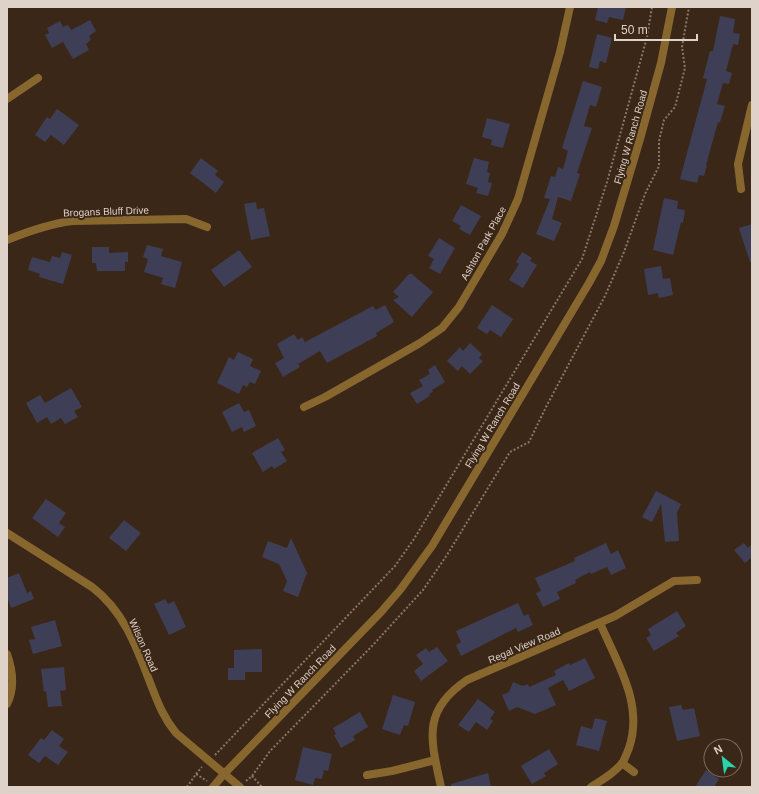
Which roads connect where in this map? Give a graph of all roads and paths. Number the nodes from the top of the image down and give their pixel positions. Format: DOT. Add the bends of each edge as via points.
graph roads {
  1 [pos="570,7"];
  2 [pos="652,7"];
  3 [pos="672,7"];
  4 [pos="38,78"];
  5 [pos="7,99"];
  6 [pos="752,105"];
  7 [pos="741,189"];
  8 [pos="207,226"];
  9 [pos="7,240"];
  10 [pos="304,407"];
  11 [pos="7,533"];
  12 [pos="697,580"];
  13 [pos="600,623"];
  14 [pos="7,654"];
  15 [pos="7,704"];
  16 [pos="436,760"];
  17 [pos="209,761"];
  18 [pos="622,763"];
  19 [pos="634,772"];
  20 [pos="196,774"];
  21 [pos="224,774"];
  22 [pos="367,775"];
  23 [pos="252,776"];
  24 [pos="213,786"];
  25 [pos="187,787"];
  26 [pos="240,787"];
  27 [pos="262,787"];
  28 [pos="441,787"];
  29 [pos="591,787"];
  1 -- 10 [label="street, Ashton Park Place" via="560,52 518,200 502,234 459,307 442,328 420,343"];
  2 -- 17 [label="path" via="647,37 607,182 582,259 414,539 395,566"];
  3 -- 21 [label="street, Flying W Ranch Road" via="661,63 614,226 601,261 589,283 413,574 381,612"];
  4 -- 5 [label="street"];
  6 -- 7 [label="street" via="738,164"];
  8 -- 9 [label="street, Brogans Bluff Drive" via="186,219 72,221 42,227"];
  11 -- 17 [label="street, Wilson Road" via="92,587 110,603 131,635 163,717 176,733"];
  12 -- 13 [label="street, Regal View Road" via="674,581"];
  13 -- 16 [label="street, Regal View Road" via="467,680 455,688 439,708 434,720 432,730"];
  13 -- 18 [label="street" via="633,705 634,730"];
  14 -- 15 [label="street" via="13,678"];
  16 -- 22 [label="street"];
  16 -- 28 [label="street, Regal View Road"];
  17 -- 20 [label="path"];
  17 -- 21 [label="street, Wilson Road"];
  18 -- 19 [label="street"];
  18 -- 29 [label="street"];
  20 -- 24 [label="path"];
  20 -- 25 [label="path"];
  21 -- 24 [label="street, Flying W Ranch Road"];
  21 -- 26 [label="street, Wilson Road"];
  23 -- 27 [label="path"];
}
